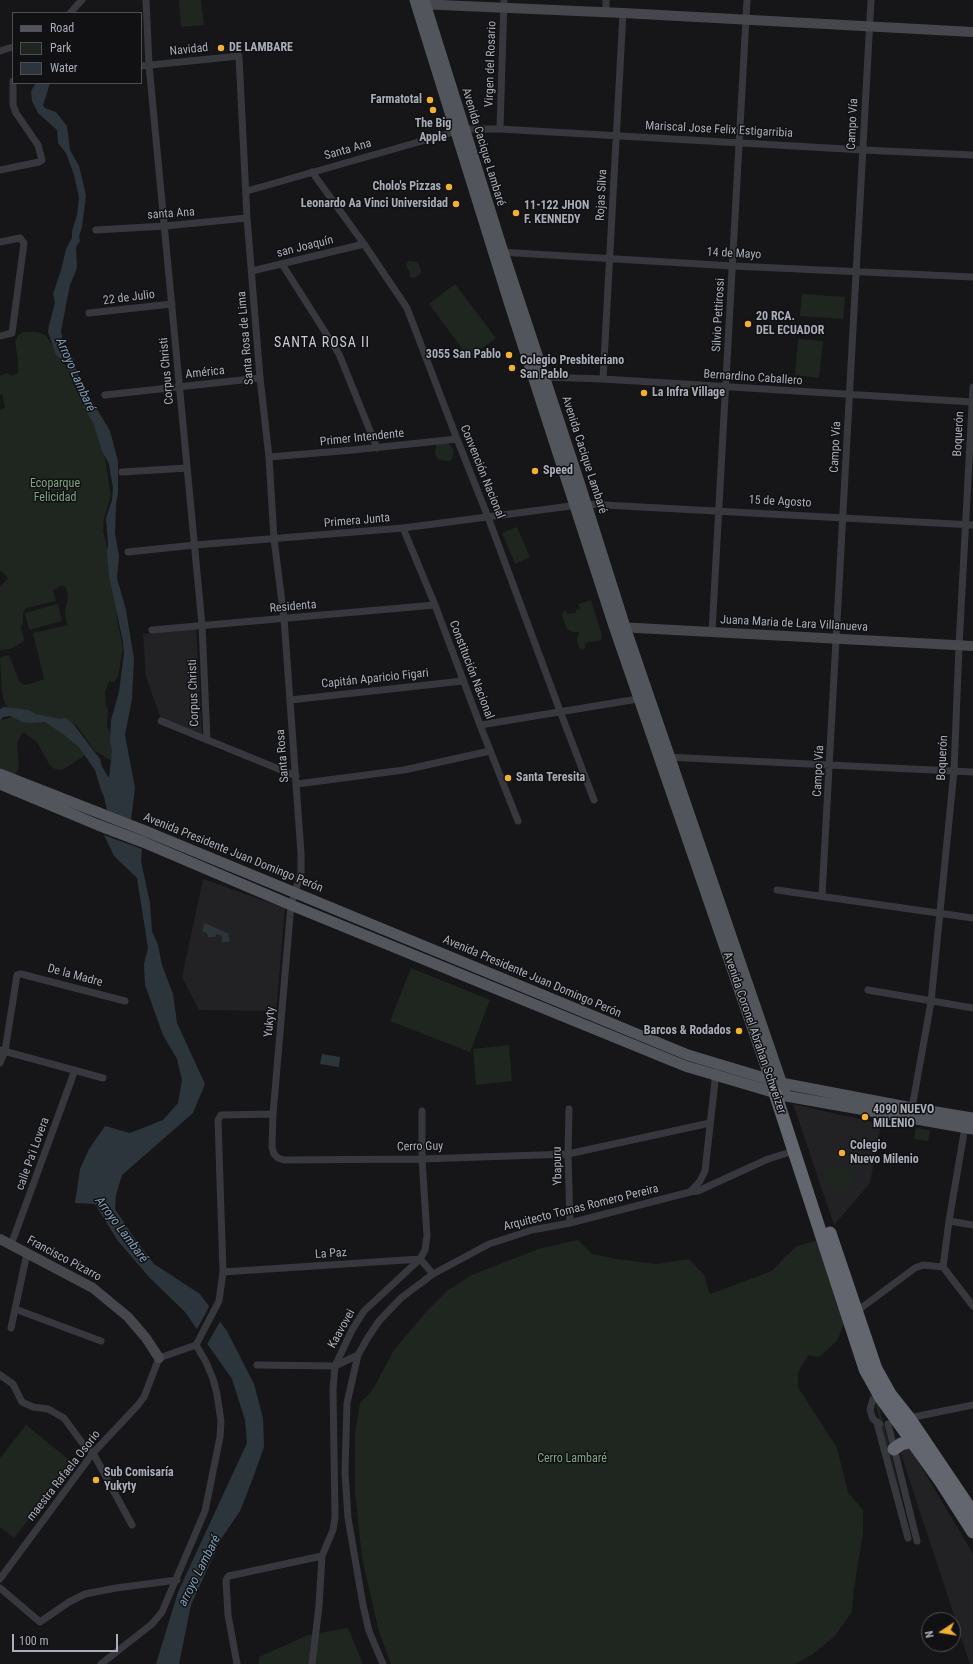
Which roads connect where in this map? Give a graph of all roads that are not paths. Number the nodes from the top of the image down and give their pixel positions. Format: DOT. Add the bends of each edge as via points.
graph roads {
  1 [pos="82,0"];
  2 [pos="146,0"];
  3 [pos="606,0"];
  4 [pos="747,0"];
  5 [pos="871,0"];
  6 [pos="420,2"];
  7 [pos="504,4"];
  8 [pos="71,12"];
  9 [pos="606,12"];
  10 [pos="622,13"];
  11 [pos="746,20"];
  12 [pos="869,26"];
  13 [pos="973,32"];
  14 [pos="12,47"];
  15 [pos="0,50"];
  16 [pos="239,56"];
  17 [pos="149,65"];
  18 [pos="142,66"];
  19 [pos="13,84"];
  20 [pos="500,129"];
  21 [pos="459,130"];
  22 [pos="616,135"];
  23 [pos="739,142"];
  24 [pos="863,150"];
  25 [pos="973,155"];
  26 [pos="0,170"];
  27 [pos="312,172"];
  28 [pos="246,191"];
  29 [pos="247,218"];
  30 [pos="165,226"];
  31 [pos="96,230"];
  32 [pos="0,242"];
  33 [pos="364,244"];
  34 [pos="498,252"];
  35 [pos="610,258"];
  36 [pos="282,264"];
  37 [pos="733,266"];
  38 [pos="252,271"];
  39 [pos="856,271"];
  40 [pos="973,277"];
  41 [pos="172,304"];
  42 [pos="89,313"];
  43 [pos="0,336"];
  44 [pos="532,377"];
  45 [pos="545,377"];
  46 [pos="260,378"];
  47 [pos="603,379"];
  48 [pos="179,387"];
  49 [pos="726,387"];
  50 [pos="973,387"];
  51 [pos="105,395"];
  52 [pos="850,395"];
  53 [pos="973,402"];
  54 [pos="456,439"];
  55 [pos="377,448"];
  56 [pos="269,457"];
  57 [pos="187,468"];
  58 [pos="122,472"];
  59 [pos="574,504"];
  60 [pos="586,504"];
  61 [pos="720,510"];
  62 [pos="488,517"];
  63 [pos="843,517"];
  64 [pos="969,525"];
  65 [pos="403,528"];
  66 [pos="274,539"];
  67 [pos="195,545"];
  68 [pos="128,552"];
  69 [pos="435,606"];
  70 [pos="284,618"];
  71 [pos="202,625"];
  72 [pos="619,627"];
  73 [pos="152,630"];
  74 [pos="712,632"];
  75 [pos="837,640"];
  76 [pos="959,646"];
  77 [pos="973,646"];
  78 [pos="463,681"];
  79 [pos="638,699"];
  80 [pos="290,700"];
  81 [pos="560,711"];
  82 [pos="161,721"];
  83 [pos="480,725"];
  84 [pos="207,740"];
  85 [pos="490,751"];
  86 [pos="663,757"];
  87 [pos="830,765"];
  88 [pos="954,771"];
  89 [pos="973,772"];
  90 [pos="0,774"];
  91 [pos="296,776"];
  92 [pos="0,784"];
  93 [pos="297,784"];
  94 [pos="594,800"];
  95 [pos="518,821"];
  96 [pos="777,890"];
  97 [pos="296,892"];
  98 [pos="822,896"];
  99 [pos="291,905"];
  100 [pos="941,913"];
  101 [pos="973,918"];
  102 [pos="868,990"];
  103 [pos="125,1001"];
  104 [pos="932,1002"];
  105 [pos="973,1008"];
  106 [pos="624,1035"];
  107 [pos="760,1050"];
  108 [pos="2,1051"];
  109 [pos="0,1063"];
  110 [pos="716,1064"];
  111 [pos="75,1070"];
  112 [pos="748,1072"];
  113 [pos="716,1075"];
  114 [pos="103,1078"];
  115 [pos="770,1080"];
  116 [pos="781,1091"];
  117 [pos="912,1108"];
  118 [pos="569,1109"];
  119 [pos="422,1111"];
  120 [pos="272,1114"];
  121 [pos="894,1115"];
  122 [pos="973,1118"];
  123 [pos="710,1123"];
  124 [pos="969,1128"];
  125 [pos="794,1151"];
  126 [pos="274,1154"];
  127 [pos="568,1154"];
  128 [pos="422,1158"];
  129 [pos="690,1192"];
  130 [pos="949,1221"];
  131 [pos="570,1223"];
  132 [pos="973,1225"];
  133 [pos="0,1239"];
  134 [pos="11,1245"];
  135 [pos="27,1253"];
  136 [pos="420,1259"];
  137 [pos="943,1267"];
  138 [pos="223,1272"];
  139 [pos="433,1274"];
  140 [pos="973,1306"];
  141 [pos="15,1309"];
  142 [pos="857,1311"];
  143 [pos="10,1328"];
  144 [pos="101,1341"];
  145 [pos="197,1343"];
  146 [pos="358,1354"];
  147 [pos="159,1358"];
  148 [pos="257,1365"];
  149 [pos="335,1366"];
  150 [pos="870,1369"];
  151 [pos="0,1375"];
  152 [pos="880,1396"];
  153 [pos="892,1405"];
  154 [pos="973,1405"];
  155 [pos="909,1418"];
  156 [pos="891,1421"];
  157 [pos="877,1423"];
  158 [pos="913,1441"];
  159 [pos="894,1449"];
  160 [pos="93,1453"];
  161 [pos="936,1458"];
  162 [pos="972,1508"];
  163 [pos="132,1525"];
  164 [pos="973,1532"];
  165 [pos="908,1538"];
  166 [pos="918,1541"];
  167 [pos="322,1556"];
  168 [pos="0,1579"];
  169 [pos="177,1580"];
  170 [pos="0,1588"];
  171 [pos="101,1664"];
  172 [pos="237,1664"];
  173 [pos="312,1664"];
  174 [pos="383,1664"];
  1 -- 8 [label="street"];
  2 -- 17 [label="street, Corpus Christi"];
  3 -- 9 [label="street"];
  4 -- 11 [label="street, Silvio Pettirossi"];
  5 -- 12 [label="street, Campo Vía"];
  6 -- 7 [label="street"];
  6 -- 21 [label="main road, Avenida Cacique Lambaré"];
  7 -- 9 [label="street"];
  7 -- 20 [label="street, Virgen del Rosario"];
  9 -- 10 [label="street"];
  10 -- 11 [label="street"];
  10 -- 22 [label="street, Rojas Silva"];
  11 -- 12 [label="street"];
  11 -- 23 [label="street, Silvio Pettirossi"];
  12 -- 13 [label="street"];
  12 -- 24 [label="street, Campo Vía"];
  14 -- 15 [label="street"];
  16 -- 17 [label="street, Navidad"];
  16 -- 28 [label="street, Santa Rosa de Lima"];
  17 -- 18 [label="street, Navidad"];
  17 -- 30 [label="street, Corpus Christi"];
  19 -- 26 [label="street" via="13,105 16,113 38,145 42,160"];
  20 -- 21 [label="street, Mariscal Jose Felix Estigarribia"];
  20 -- 22 [label="street, Mariscal Jose Felix Estigarribia"];
  21 -- 27 [label="street, Santa Ana"];
  21 -- 34 [label="main road, Avenida Cacique Lambaré"];
  22 -- 23 [label="street, Mariscal Jose Felix Estigarribia"];
  22 -- 35 [label="street, Rojas Silva"];
  23 -- 24 [label="street, Mariscal Jose Felix Estigarribia"];
  23 -- 37 [label="street, Silvio Pettirossi"];
  24 -- 25 [label="street, Mariscal Jose Felix Estigarribia"];
  24 -- 39 [label="street, Campo Vía"];
  27 -- 28 [label="street, Santa Ana"];
  27 -- 33 [label="street, Convención Nacional"];
  28 -- 29 [label="street, Santa Rosa de Lima"];
  29 -- 30 [label="street, santa Ana"];
  29 -- 38 [label="street, Santa Rosa de Lima"];
  30 -- 31 [label="street, santa Ana"];
  30 -- 41 [label="street, Corpus Christi"];
  32 -- 43 [label="street" via="20,238 24,243 12,333"];
  33 -- 36 [label="street, san Joaquín"];
  33 -- 54 [label="street, Convención Nacional" via="407,308"];
  34 -- 35 [label="street, 14 de Mayo"];
  34 -- 44 [label="main road, Avenida Cacique Lambaré"];
  34 -- 45 [label="main road, Avenida Cacique Lambaré"];
  35 -- 37 [label="street, 14 de Mayo"];
  35 -- 47 [label="street, Rojas Silva"];
  36 -- 38 [label="street, san Joaquín"];
  36 -- 55 [label="street" via="339,354"];
  37 -- 39 [label="street, 14 de Mayo"];
  37 -- 49 [label="street, Silvio Pettirossi"];
  38 -- 46 [label="street, Santa Rosa de Lima"];
  39 -- 40 [label="street, 14 de Mayo"];
  39 -- 52 [label="street, Campo Vía"];
  41 -- 42 [label="street, 22 de Julio"];
  41 -- 48 [label="street, Corpus Christi"];
  44 -- 45 [label="street, Bernardino Caballero"];
  44 -- 59 [label="main road, Avenida Cacique Lambaré"];
  45 -- 47 [label="street, Bernardino Caballero"];
  45 -- 60 [label="main road, Avenida Cacique Lambaré"];
  46 -- 48 [label="street, América"];
  46 -- 56 [label="street, Santa Rosa de Lima"];
  47 -- 49 [label="street, Bernardino Caballero"];
  48 -- 51 [label="street, América"];
  48 -- 57 [label="street, Corpus Christi"];
  49 -- 52 [label="street, Bernardino Caballero"];
  49 -- 61 [label="street, Silvio Pettirossi"];
  50 -- 53 [label="street, Boquerón"];
  52 -- 53 [label="street, Bernardino Caballero"];
  52 -- 63 [label="street, Campo Vía"];
  53 -- 64 [label="street, Boquerón"];
  54 -- 55 [label="street, Primer Intendente"];
  54 -- 62 [label="street, Convención Nacional"];
  55 -- 56 [label="street, Primer Intendente"];
  56 -- 66 [label="street, Santa Rosa de Lima"];
  57 -- 58 [label="street"];
  57 -- 67 [label="street, Corpus Christi"];
  59 -- 60 [label="street, Primera Junta"];
  59 -- 62 [label="street, Primera Junta"];
  59 -- 72 [label="main road, Avenida Cacique Lambaré"];
  60 -- 61 [label="street, 15 de Agosto"];
  60 -- 72 [label="main road, Avenida Cacique Lambaré"];
  61 -- 63 [label="street, 15 de Agosto"];
  61 -- 74 [label="street, Silvio Pettirossi"];
  62 -- 65 [label="street, Primera Junta"];
  62 -- 81 [label="street, Convención Nacional"];
  63 -- 64 [label="street, 15 de Agosto"];
  63 -- 75 [label="street, Campo Vía"];
  64 -- 76 [label="street, Boquerón"];
  65 -- 66 [label="street, Primera Junta"];
  65 -- 69 [label="street, Constitución Nacional"];
  66 -- 67 [label="street, Primera Junta"];
  66 -- 70 [label="street, Santa Rosa de Lima"];
  67 -- 68 [label="street, Primera Junta"];
  67 -- 71 [label="street, Corpus Christi"];
  69 -- 70 [label="street, Residenta"];
  69 -- 78 [label="street, Constitución Nacional"];
  70 -- 71 [label="street, Residenta"];
  70 -- 80 [label="street, Santa Rosa"];
  71 -- 73 [label="street, Residenta"];
  71 -- 84 [label="street, Corpus Christi"];
  72 -- 74 [label="street, Juana Maria de Lara Villanueva"];
  72 -- 79 [label="main road, Avenida Cacique Lambaré"];
  72 -- 86 [label="main road, Avenida Cacique Lambaré"];
  74 -- 75 [label="street, Juana Maria de Lara Villanueva"];
  75 -- 76 [label="street, Juana Maria de Lara Villanueva"];
  75 -- 87 [label="street, Campo Vía"];
  76 -- 77 [label="street, Juana Maria de Lara Villanueva"];
  76 -- 88 [label="street, Boquerón"];
  78 -- 80 [label="street, Capitán Aparicio Figari"];
  78 -- 83 [label="street, Constitución Nacional"];
  79 -- 81 [label="street"];
  79 -- 86 [label="main road, Avenida Coronel Abrahan Schweizer"];
  80 -- 91 [label="street, Santa Rosa"];
  81 -- 83 [label="street"];
  81 -- 94 [label="street, Convención Nacional"];
  82 -- 84 [label="street"];
  83 -- 85 [label="street, Constitución Nacional"];
  84 -- 91 [label="street"];
  85 -- 93 [label="street" via="404,770"];
  85 -- 95 [label="street, Constitución Nacional"];
  86 -- 87 [label="street"];
  86 -- 107 [label="main road, Avenida Coronel Abrahan Schweizer"];
  86 -- 116 [label="main road, Avenida Coronel Abrahan Schweizer"];
  87 -- 88 [label="street"];
  87 -- 98 [label="street, Campo Vía"];
  88 -- 89 [label="street"];
  88 -- 100 [label="street, Boquerón"];
  90 -- 97 [label="main road, Avenida Presidente Juan Domingo Perón"];
  91 -- 93 [label="street, Santa Rosa"];
  92 -- 99 [label="main road, Avenida Presidente Juan Domingo Perón"];
  93 -- 97 [label="street, Santa Rosa" via="301,873"];
  96 -- 98 [label="street"];
  97 -- 99 [label="street, Yukyty"];
  97 -- 106 [label="main road, Avenida Presidente Juan Domingo Perón"];
  98 -- 100 [label="street"];
  99 -- 106 [label="main road, Avenida Presidente Juan Domingo Perón"];
  99 -- 120 [label="street, Yukyty"];
  100 -- 101 [label="street"];
  100 -- 104 [label="street, Boquerón"];
  102 -- 104 [label="street"];
  103 -- 108 [label="street, De la Madre" via="19,974 16,976"];
  104 -- 105 [label="street"];
  104 -- 117 [label="street, Boquerón"];
  106 -- 110 [label="main road, Avenida Presidente Juan Domingo Perón"];
  106 -- 113 [label="main road, Avenida Presidente Juan Domingo Perón" via="685,1066"];
  107 -- 112 [label="main road" via="758,1065 755,1070"];
  107 -- 115 [label="main road, Avenida Coronel Abrahan Schweizer"];
  108 -- 109 [label="street"];
  108 -- 111 [label="street"];
  110 -- 112 [label="main road, Avenida Presidente Juan Domingo Perón"];
  110 -- 113 [label="street"];
  111 -- 114 [label="street"];
  111 -- 134 [label="street, calle Pa'i Lovera"];
  112 -- 115 [label="main road, Avenida Presidente Juan Domingo Perón"];
  113 -- 116 [label="main road, Avenida Presidente Juan Domingo Perón"];
  113 -- 123 [label="street"];
  115 -- 116 [label="main road, Avenida Coronel Abrahan Schweizer"];
  116 -- 117 [label="main road, Avenida Presidente Juan Domingo Perón"];
  116 -- 121 [label="main road, Avenida Presidente Juan Domingo Perón"];
  116 -- 125 [label="highway, Avenida Coronel Abrahan Schweizer"];
  116 -- 142 [label="highway, Avenida Coronel Abrahan Schweizer"];
  117 -- 121 [label="street" via="905,1113"];
  117 -- 122 [label="main road, Avenida Presidente Juan Domingo Perón"];
  118 -- 127 [label="street, Ybapuru"];
  119 -- 128 [label="street"];
  120 -- 126 [label="street, Yukyty"];
  120 -- 138 [label="street" via="221,1115 218,1120"];
  121 -- 124 [label="main road, Avenida Presidente Juan Domingo Perón"];
  123 -- 127 [label="street, Cerro Guy"];
  123 -- 129 [label="street" via="705,1170 700,1182"];
  124 -- 130 [label="street"];
  125 -- 129 [label="street, Arquitecto Tomas Romero Pereira" via="768,1159 698,1191"];
  125 -- 150 [label="highway, Avenida Coronel Abrahan Schweizer"];
  126 -- 128 [label="street, Cerro Guy" via="284,1160"];
  127 -- 128 [label="street, Cerro Guy"];
  127 -- 131 [label="street, Ybapuru"];
  128 -- 136 [label="street" via="426,1236"];
  129 -- 131 [label="street, Arquitecto Tomas Romero Pereira"];
  130 -- 132 [label="street"];
  130 -- 137 [label="street"];
  131 -- 139 [label="street, Arquitecto Tomas Romero Pereira" via="532,1230 499,1240"];
  133 -- 134 [label="street, Francisco Pizarro"];
  134 -- 135 [label="street, Francisco Pizarro"];
  135 -- 141 [label="street"];
  135 -- 147 [label="street, Francisco Pizarro" via="93,1288 128,1317"];
  136 -- 138 [label="street, La Paz"];
  136 -- 139 [label="street"];
  136 -- 149 [label="street, Kaavovei" via="364,1311"];
  137 -- 140 [label="street"];
  137 -- 142 [label="street" via="923,1265 915,1268"];
  138 -- 145 [label="street" via="219,1301"];
  139 -- 146 [label="street, Arquitecto Tomas Romero Pereira" via="401,1298 385,1314"];
  141 -- 143 [label="street"];
  141 -- 144 [label="street"];
  142 -- 150 [label="highway, Avenida Coronel Abrahan Schweizer"];
  145 -- 147 [label="street"];
  145 -- 169 [label="street" via="217,1394 221,1421 220,1437 205,1511"];
  146 -- 149 [label="street"];
  146 -- 174 [label="street, Arquitecto Tomas Romero Pereira" via="347,1403 346,1495 364,1614"];
  147 -- 160 [label="street, maestra Rafaela Osorio" via="144,1397"];
  148 -- 149 [label="street"];
  149 -- 167 [label="street, Kaavovei" via="335,1517 333,1530"];
  150 -- 152 [label="highway"];
  150 -- 153 [label="highway"];
  150 -- 155 [label="highway"];
  151 -- 160 [label="street" via="13,1384 22,1402 60,1415"];
  152 -- 153 [label="highway" via="885,1397"];
  152 -- 156 [label="highway"];
  152 -- 157 [label="street" via="873,1399 870,1407"];
  153 -- 156 [label="highway"];
  153 -- 161 [label="highway" via="926,1451"];
  154 -- 155 [label="street"];
  155 -- 161 [label="highway"];
  156 -- 157 [label="street"];
  156 -- 158 [label="highway"];
  156 -- 159 [label="street"];
  157 -- 165 [label="street"];
  158 -- 159 [label="highway"];
  158 -- 164 [label="highway"];
  159 -- 166 [label="street"];
  160 -- 163 [label="street"];
  160 -- 168 [label="street, maestra Rafaela Osorio"];
  161 -- 162 [label="highway"];
  167 -- 172 [label="street" via="227,1578 228,1615"];
  167 -- 173 [label="street, Kaavovei"];
  169 -- 170 [label="street" via="85,1594 40,1622"];
  169 -- 171 [label="street" via="157,1619"];
}
